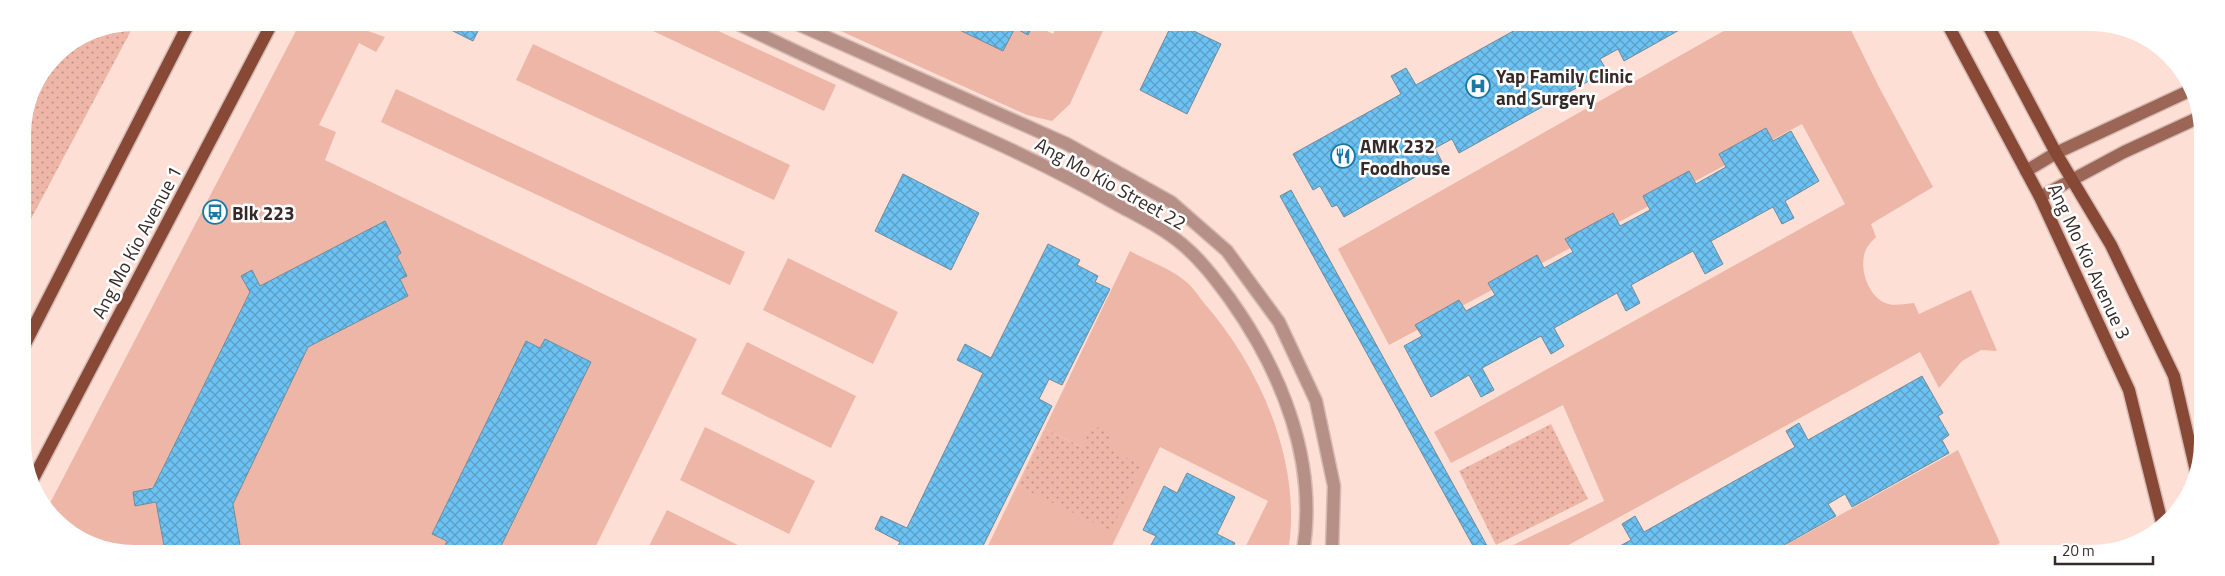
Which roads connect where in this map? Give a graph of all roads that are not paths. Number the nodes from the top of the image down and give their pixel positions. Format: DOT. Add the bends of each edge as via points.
graph roads {
  1 [pos="184,31"];
  2 [pos="268,31"];
  3 [pos="753,31"];
  4 [pos="813,31"];
  5 [pos="1952,31"];
  6 [pos="1991,31"];
  7 [pos="2185,93"];
  8 [pos="2193,120"];
  9 [pos="2056,153"];
  10 [pos="2026,172"];
  11 [pos="2073,180"];
  12 [pos="2040,197"];
  13 [pos="31,332"];
  14 [pos="2193,457"];
  15 [pos="36,473"];
  16 [pos="2161,517"];
  17 [pos="1304,545"];
  18 [pos="1332,545"];
  1 -- 13 [label="main road"];
  2 -- 15 [label="main road, Ang Mo Kio Avenue 1"];
  3 -- 17 [label="street, Ang Mo Kio Street 22" via="1056,170 1158,227 1185,246 1218,282 1271,365 1290,414 1302,459 1307,505"];
  4 -- 18 [label="street, Ang Mo Kio Street 22" via="1067,144 1171,202 1227,251 1279,322 1316,401 1334,486"];
  5 -- 10 [label="main road, Ang Mo Kio Avenue 3"];
  6 -- 9 [label="main road, Ang Mo Kio Avenue 3"];
  7 -- 9 [label="main road"];
  8 -- 11 [label="main road"];
  9 -- 10 [label="main road"];
  9 -- 11 [label="main road, Ang Mo Kio Avenue 3"];
  10 -- 12 [label="main road, Ang Mo Kio Avenue 3"];
  11 -- 12 [label="main road"];
  11 -- 14 [label="main road, Ang Mo Kio Avenue 3" via="2111,246 2174,376"];
  12 -- 16 [label="main road, Ang Mo Kio Avenue 3" via="2128,390"];
}
